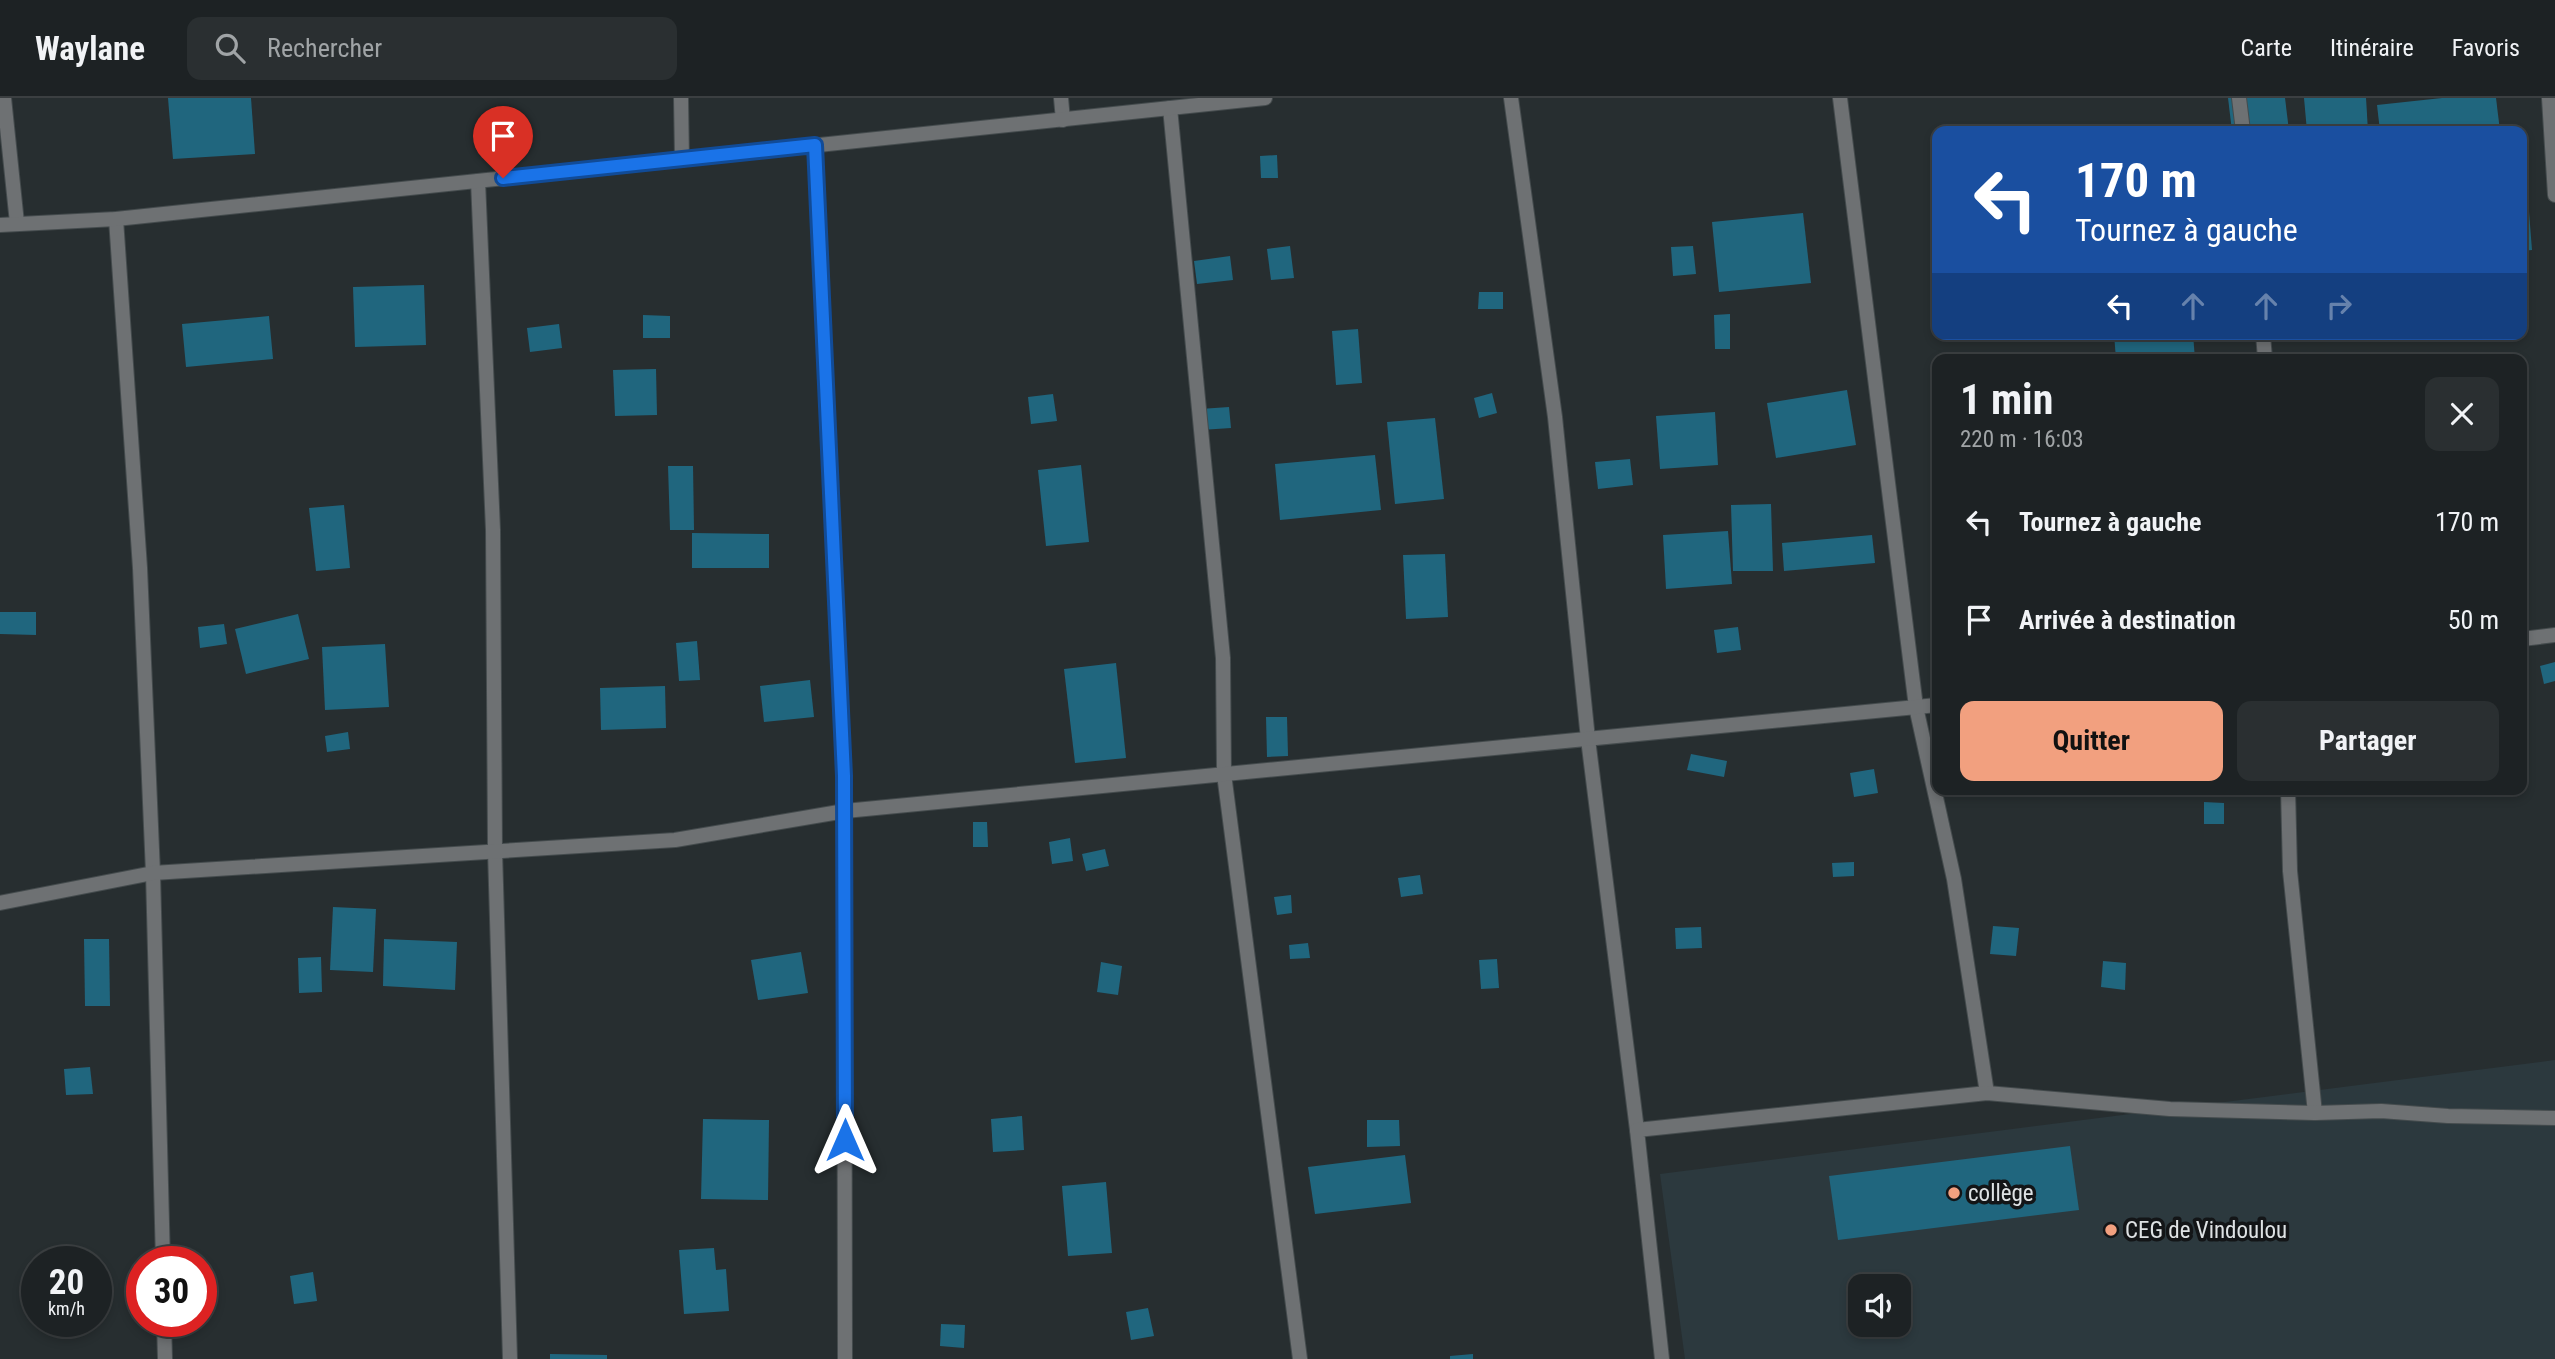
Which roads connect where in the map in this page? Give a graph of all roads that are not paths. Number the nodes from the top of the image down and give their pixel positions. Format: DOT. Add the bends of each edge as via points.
graph roads {
  1 [pos="4,98"];
  2 [pos="681,98"];
  3 [pos="1061,98"];
  4 [pos="1265,98"];
  5 [pos="1511,98"];
  6 [pos="1840,98"];
  7 [pos="2239,98"];
  8 [pos="2549,98"];
  9 [pos="1170,108"];
  10 [pos="1063,120"];
  11 [pos="2242,126"];
  12 [pos="815,145"];
  13 [pos="682,160"];
  14 [pos="478,181"];
  15 [pos="2555,195"];
  16 [pos="116,219"];
  17 [pos="17,223"];
  18 [pos="0,225"];
  19 [pos="2555,635"];
  20 [pos="2527,638"];
  21 [pos="1932,705"];
  22 [pos="1916,707"];
  23 [pos="1588,739"];
  24 [pos="1224,774"];
  25 [pos="1932,779"];
  26 [pos="1935,795"];
  27 [pos="2288,795"];
  28 [pos="845,811"];
  29 [pos="495,851"];
  30 [pos="152,873"];
  31 [pos="0,904"];
  32 [pos="1987,1093"];
  33 [pos="2315,1113"];
  34 [pos="2555,1118"];
  35 [pos="1637,1130"];
  36 [pos="163,1246"];
  37 [pos="164,1337"];
  38 [pos="165,1359"];
  39 [pos="510,1359"];
  40 [pos="845,1359"];
  41 [pos="1300,1359"];
  42 [pos="1662,1359"];
  1 -- 17 [label="street"];
  2 -- 13 [label="street"];
  3 -- 10 [label="street"];
  4 -- 9 [label="street"];
  5 -- 23 [label="street" via="1555,417"];
  6 -- 22 [label="street"];
  7 -- 11 [label="street"];
  8 -- 15 [label="street"];
  9 -- 10 [label="street"];
  9 -- 24 [label="street" via="1223,658"];
  10 -- 12 [label="street"];
  12 -- 13 [label="street"];
  12 -- 28 [label="street"];
  13 -- 14 [label="street"];
  14 -- 16 [label="street"];
  14 -- 29 [label="street" via="493,530"];
  16 -- 17 [label="street"];
  16 -- 30 [label="street" via="140,569"];
  17 -- 18 [label="street"];
  19 -- 20 [label="street"];
  21 -- 22 [label="street"];
  22 -- 23 [label="street"];
  22 -- 25 [label="street"];
  23 -- 24 [label="street"];
  23 -- 35 [label="street"];
  24 -- 28 [label="street"];
  24 -- 41 [label="street"];
  26 -- 32 [label="street" via="1954,879"];
  27 -- 33 [label="street" via="2290,872"];
  28 -- 29 [label="street" via="675,840"];
  28 -- 40 [label="street"];
  29 -- 30 [label="street"];
  29 -- 39 [label="street"];
  30 -- 31 [label="street"];
  30 -- 36 [label="street"];
  32 -- 33 [label="street" via="2170,1109"];
  32 -- 35 [label="street"];
  33 -- 34 [label="street"];
  35 -- 42 [label="street"];
  37 -- 38 [label="street"];
}
